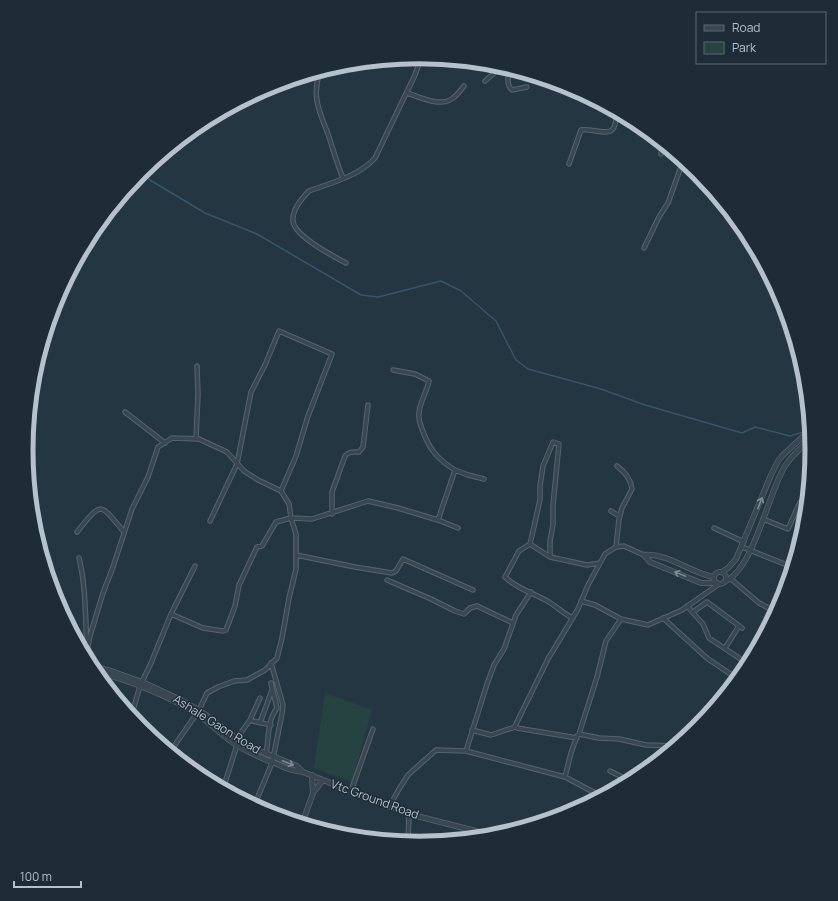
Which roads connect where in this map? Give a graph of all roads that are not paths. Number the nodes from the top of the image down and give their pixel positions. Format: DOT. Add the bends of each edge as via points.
graph roads {
  1 [pos="419,64"];
  2 [pos="495,72"];
  3 [pos="509,76"];
  4 [pos="318,78"];
  5 [pos="485,81"];
  6 [pos="464,86"];
  7 [pos="527,87"];
  8 [pos="407,93"];
  9 [pos="616,119"];
  10 [pos="661,150"];
  11 [pos="661,154"];
  12 [pos="569,164"];
  13 [pos="681,167"];
  14 [pos="343,178"];
  15 [pos="644,248"];
  16 [pos="346,263"];
  17 [pos="196,366"];
  18 [pos="393,370"];
  19 [pos="368,405"];
  20 [pos="125,412"];
  21 [pos="804,435"];
  22 [pos="196,438"];
  23 [pos="165,443"];
  24 [pos="805,445"];
  25 [pos="778,461"];
  26 [pos="237,464"];
  27 [pos="785,465"];
  28 [pos="617,466"];
  29 [pos="455,470"];
  30 [pos="484,479"];
  31 [pos="281,491"];
  32 [pos="800,502"];
  33 [pos="611,511"];
  34 [pos="332,514"];
  35 [pos="620,516"];
  36 [pos="291,518"];
  37 [pos="754,519"];
  38 [pos="438,520"];
  39 [pos="210,521"];
  40 [pos="762,521"];
  41 [pos="458,528"];
  42 [pos="714,528"];
  43 [pos="76,532"];
  44 [pos="124,532"];
  45 [pos="530,544"];
  46 [pos="743,545"];
  47 [pos="616,547"];
  48 [pos="750,550"];
  49 [pos="644,554"];
  50 [pos="296,555"];
  51 [pos="550,557"];
  52 [pos="79,558"];
  53 [pos="600,564"];
  54 [pos="788,565"];
  55 [pos="195,566"];
  56 [pos="722,572"];
  57 [pos="714,577"];
  58 [pos="731,578"];
  59 [pos="387,580"];
  60 [pos="724,582"];
  61 [pos="718,584"];
  62 [pos="473,590"];
  63 [pos="531,592"];
  64 [pos="581,601"];
  65 [pos="687,606"];
  66 [pos="771,609"];
  67 [pos="693,612"];
  68 [pos="171,614"];
  69 [pos="573,618"];
  70 [pos="663,618"];
  71 [pos="621,619"];
  72 [pos="513,623"];
  73 [pos="87,646"];
  74 [pos="88,648"];
  75 [pos="725,648"];
  76 [pos="743,660"];
  77 [pos="272,663"];
  78 [pos="102,670"];
  79 [pos="104,673"];
  80 [pos="110,673"];
  81 [pos="732,675"];
  82 [pos="271,683"];
  83 [pos="141,684"];
  84 [pos="272,689"];
  85 [pos="260,698"];
  86 [pos="133,710"];
  87 [pos="198,712"];
  88 [pos="250,720"];
  89 [pos="260,723"];
  90 [pos="271,724"];
  91 [pos="515,728"];
  92 [pos="373,729"];
  93 [pos="472,730"];
  94 [pos="578,734"];
  95 [pos="237,738"];
  96 [pos="577,738"];
  97 [pos="237,745"];
  98 [pos="668,746"];
  99 [pos="173,748"];
  100 [pos="466,751"];
  101 [pos="266,754"];
  102 [pos="274,757"];
  103 [pos="272,763"];
  104 [pos="303,772"];
  105 [pos="610,772"];
  106 [pos="312,775"];
  107 [pos="565,777"];
  108 [pos="623,778"];
  109 [pos="323,780"];
  110 [pos="225,784"];
  111 [pos="351,791"];
  112 [pos="313,793"];
  113 [pos="597,793"];
  114 [pos="256,801"];
  115 [pos="389,807"];
  116 [pos="409,814"];
  117 [pos="304,819"];
  118 [pos="478,832"];
  119 [pos="408,836"];
  1 -- 8 [label="street"];
  2 -- 5 [label="street"];
  3 -- 7 [label="street" via="512,90"];
  4 -- 14 [label="street" via="317,107"];
  6 -- 8 [label="street" via="454,98 442,102 430,101"];
  8 -- 14 [label="street" via="375,158 368,167"];
  9 -- 12 [label="street" via="614,128 608,133 581,130"];
  10 -- 11 [label="street"];
  13 -- 15 [label="street" via="668,204"];
  14 -- 16 [label="street" via="303,197 298,204 293,222 296,229 318,248"];
  17 -- 22 [label="street"];
  18 -- 29 [label="street" via="415,374 429,381 419,419 433,452"];
  19 -- 34 [label="street" via="363,447 359,452 350,452 345,456 332,492"];
  20 -- 23 [label="street"];
  21 -- 25 [label="street"];
  22 -- 23 [label="street" via="172,438"];
  22 -- 26 [label="street" via="227,452"];
  23 -- 44 [label="street" via="158,447"];
  24 -- 27 [label="street"];
  25 -- 27 [label="street"];
  37 -- 25 [label="street, one-way"];
  26 -- 31 [label="street" via="258,480"];
  26 -- 31 [label="street" via="250,392 279,331 332,354"];
  26 -- 39 [label="street"];
  27 -- 40 [label="street"];
  28 -- 35 [label="street" via="631,481 632,489"];
  29 -- 30 [label="street"];
  29 -- 38 [label="street"];
  31 -- 36 [label="street" via="289,504"];
  32 -- 40 [label="street" via="788,529"];
  33 -- 35 [label="street"];
  34 -- 36 [label="street" via="312,520"];
  34 -- 38 [label="street" via="368,501"];
  35 -- 47 [label="street"];
  36 -- 50 [label="street" via="296,534"];
  36 -- 68 [label="street" via="276,522 266,541 257,547 239,585 226,630 204,628"];
  37 -- 40 [label="street"];
  37 -- 46 [label="street"];
  38 -- 41 [label="street"];
  40 -- 48 [label="street"];
  42 -- 46 [label="street"];
  43 -- 44 [label="street" via="95,510 100,508 107,512"];
  44 -- 74 [label="street"];
  45 -- 51 [label="street"];
  45 -- 51 [label="street" via="540,499 543,466 553,442 559,444 552,505"];
  45 -- 63 [label="street" via="519,551 505,577 513,585"];
  46 -- 48 [label="street"];
  46 -- 56 [label="street" via="736,559"];
  47 -- 49 [label="street" via="624,546"];
  47 -- 53 [label="street" via="605,554"];
  48 -- 54 [label="street"];
  48 -- 58 [label="street"];
  49 -- 57 [label="street" via="654,554"];
  61 -- 49 [label="street, one-way" via="701,583 650,562"];
  50 -- 62 [label="street" via="392,573 396,571 402,559"];
  50 -- 77 [label="street" via="296,569 282,638 277,658"];
  51 -- 53 [label="street" via="587,566"];
  52 -- 73 [label="street" via="82,568"];
  53 -- 64 [label="street"];
  55 -- 68 [label="street"];
  56 -- 57 [label="street"];
  56 -- 60 [label="street" via="725,576"];
  57 -- 61 [label="street"];
  58 -- 60 [label="street"];
  58 -- 66 [label="street"];
  59 -- 72 [label="street" via="455,611 464,614 477,606"];
  60 -- 61 [label="street"];
  61 -- 65 [label="street"];
  63 -- 69 [label="street"];
  63 -- 72 [label="street"];
  64 -- 69 [label="street"];
  64 -- 71 [label="street" via="595,605"];
  65 -- 67 [label="street"];
  65 -- 70 [label="street"];
  67 -- 75 [label="street" via="703,624 709,638"];
  67 -- 75 [label="street" via="707,602 741,627"];
  68 -- 83 [label="street"];
  69 -- 91 [label="street" via="548,659"];
  70 -- 71 [label="street" via="648,625"];
  70 -- 81 [label="street" via="708,658"];
  71 -- 94 [label="street" via="606,641"];
  72 -- 93 [label="street" via="504,649 486,684"];
  75 -- 76 [label="street"];
  77 -- 87 [label="street" via="247,680 234,680 207,693"];
  77 -- 102 [label="street" via="283,705"];
  78 -- 80 [label="street, Ashale Gaon Road"];
  79 -- 80 [label="street, Ashale Gaon Road"];
  80 -- 83 [label="street, Ashale Gaon Road"];
  82 -- 84 [label="street"];
  83 -- 86 [label="street"];
  83 -- 87 [label="street, Ashale Gaon Road" via="181,700"];
  84 -- 89 [label="street"];
  84 -- 90 [label="street" via="277,708"];
  85 -- 88 [label="street"];
  87 -- 95 [label="street, Ashale Gaon Road"];
  87 -- 97 [label="street, Ashale Gaon Road"];
  87 -- 99 [label="street"];
  88 -- 89 [label="street"];
  88 -- 95 [label="street"];
  89 -- 90 [label="street"];
  90 -- 101 [label="street"];
  91 -- 93 [label="street" via="490,736"];
  91 -- 96 [label="street"];
  92 -- 111 [label="street"];
  93 -- 100 [label="street"];
  94 -- 96 [label="street"];
  94 -- 98 [label="street" via="646,745"];
  95 -- 101 [label="street, Ashale Gaon Road"];
  96 -- 107 [label="street"];
  97 -- 103 [label="street, Ashale Gaon Road"];
  97 -- 110 [label="street"];
  100 -- 107 [label="street"];
  100 -- 115 [label="street" via="436,750 408,775"];
  101 -- 102 [label="street, Ashale Gaon Road"];
  102 -- 103 [label="street"];
  102 -- 104 [label="street, Ashale Gaon Road, one-way" via="297,766"];
  103 -- 104 [label="street, Ashale Gaon Road"];
  103 -- 114 [label="street"];
  104 -- 106 [label="street, Vtc Ground Road"];
  105 -- 108 [label="street"];
  106 -- 109 [label="street, Vtc Ground Road"];
  106 -- 112 [label="street"];
  107 -- 113 [label="street"];
  109 -- 111 [label="street, Vtc Ground Road"];
  109 -- 112 [label="street"];
  111 -- 115 [label="street, Vtc Ground Road"];
  112 -- 117 [label="street"];
  115 -- 116 [label="street, Vtc Ground Road"];
  116 -- 118 [label="street, Vtc Ground Road"];
  116 -- 119 [label="street"];
}
